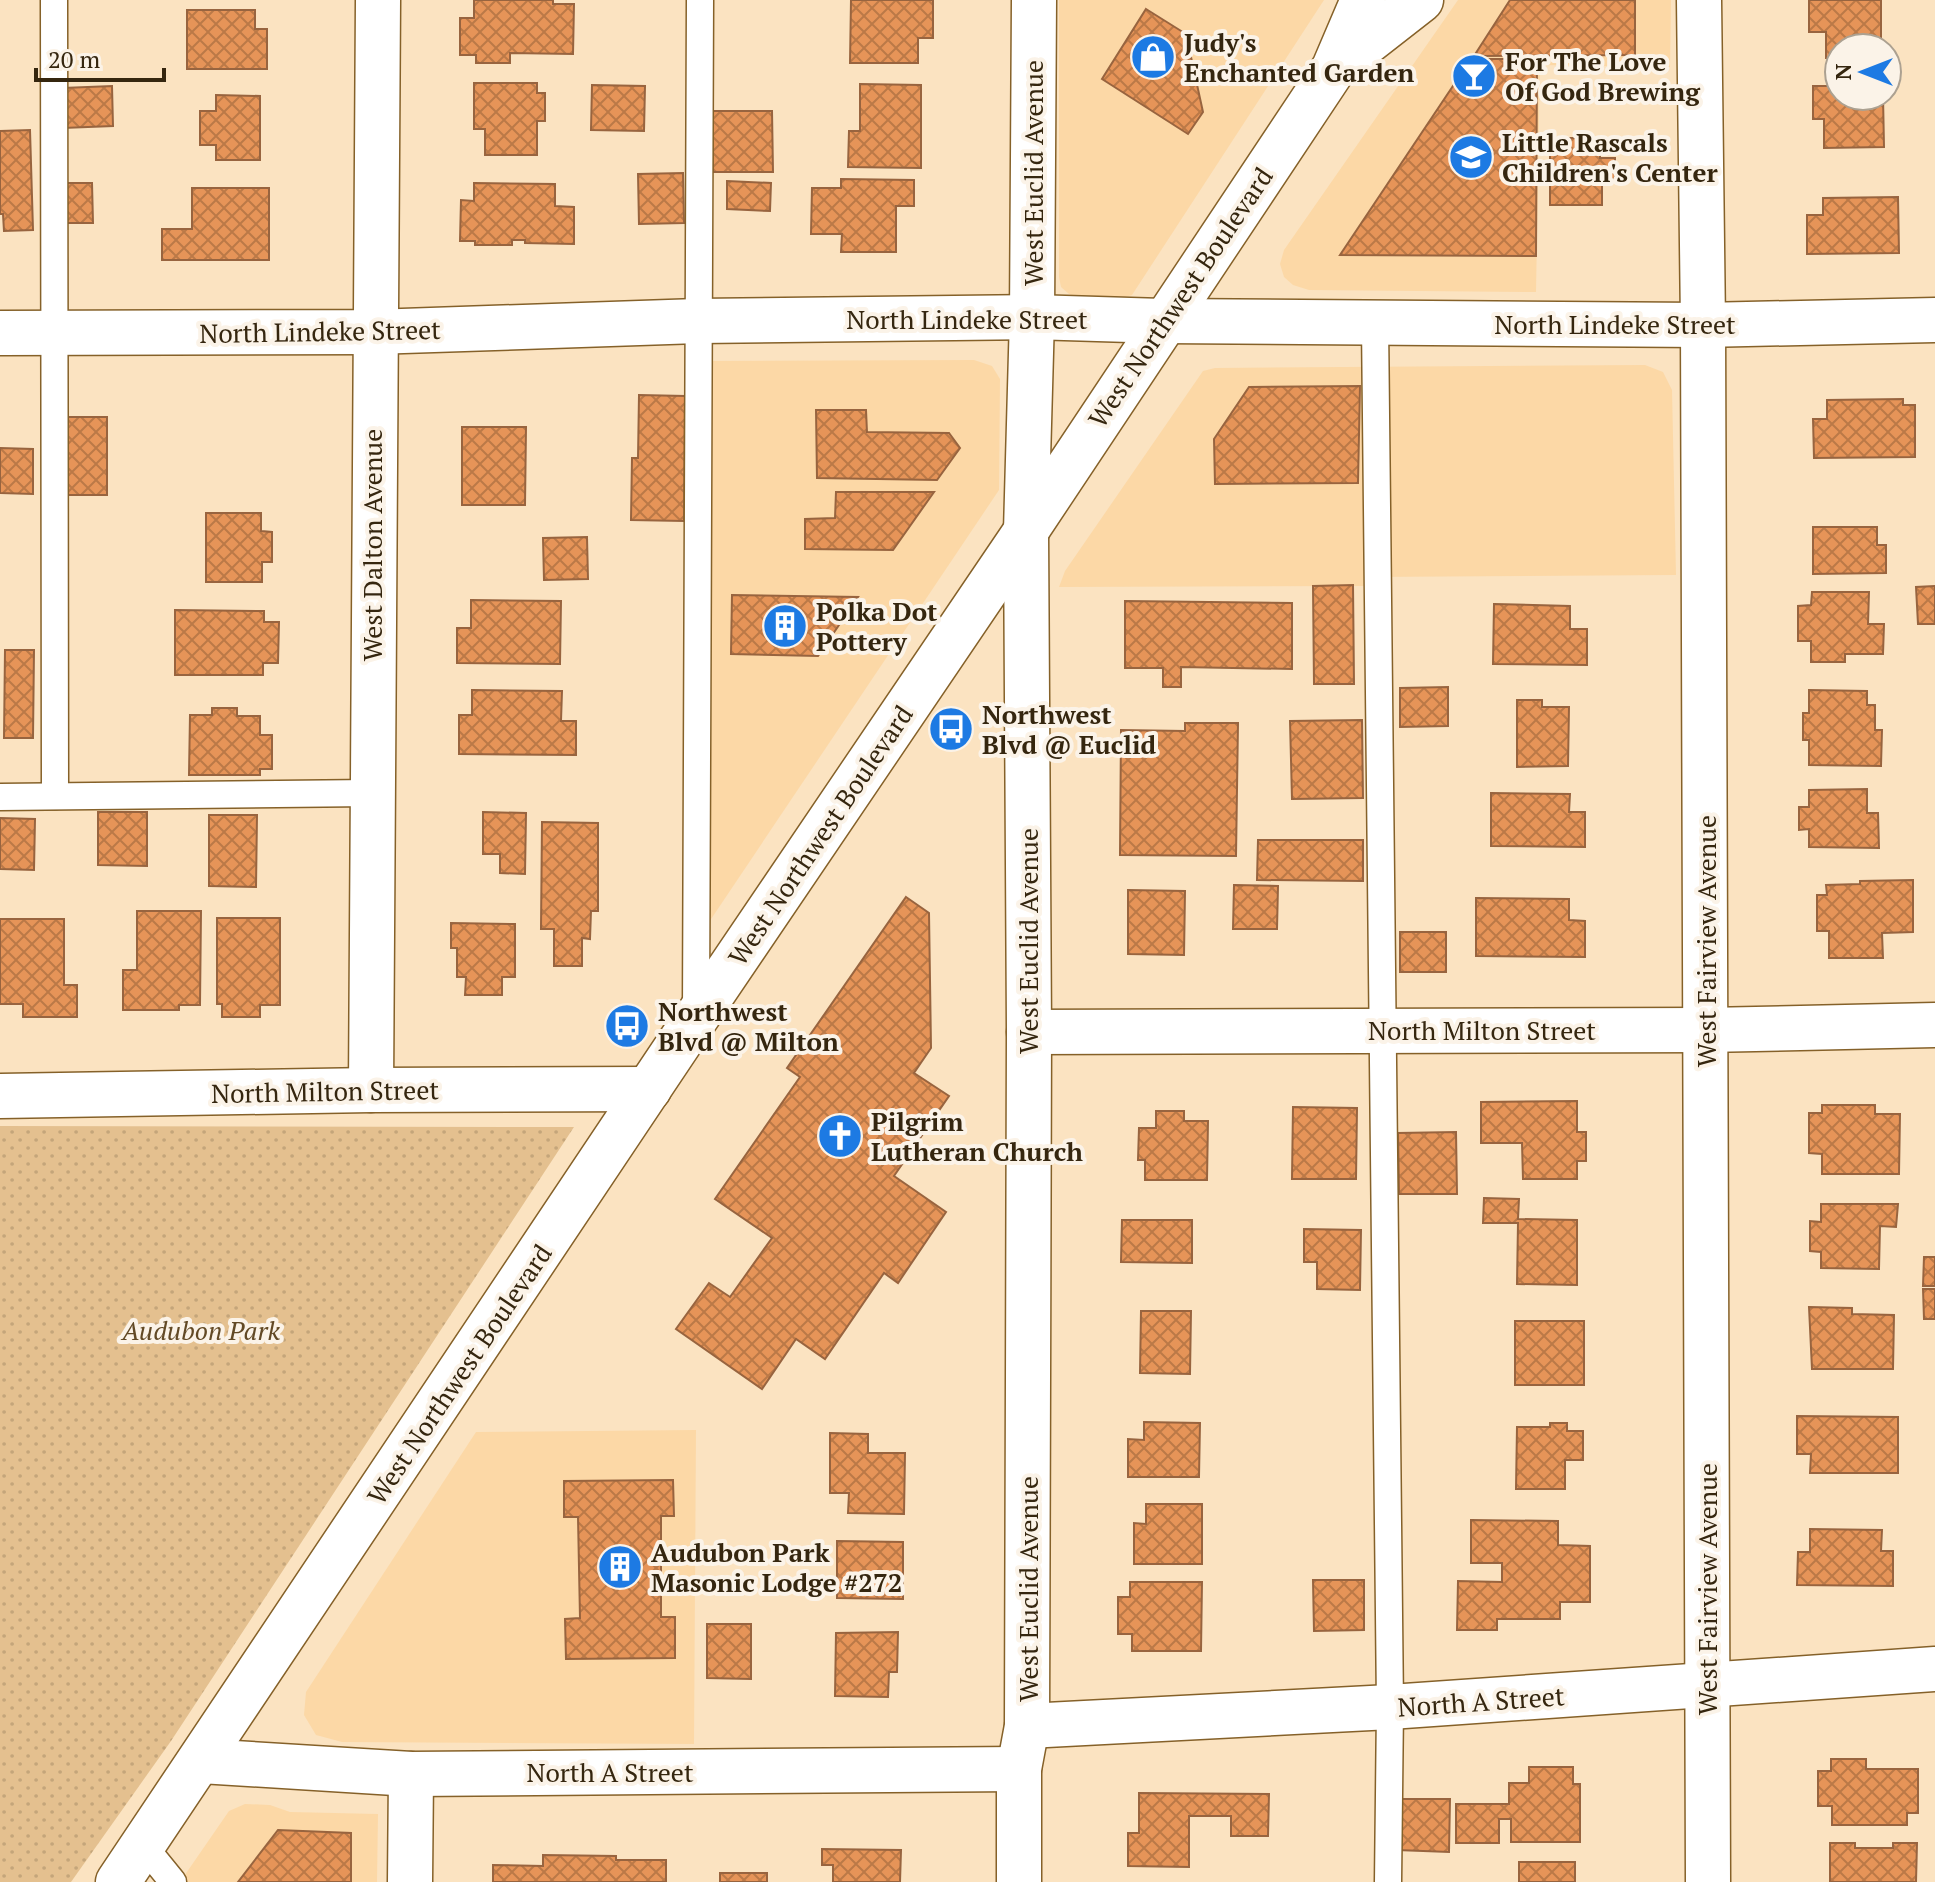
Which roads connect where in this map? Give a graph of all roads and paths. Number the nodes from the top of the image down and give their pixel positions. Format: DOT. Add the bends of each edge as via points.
graph roads {
  1 [pos="54,0"];
  2 [pos="378,0"];
  3 [pos="700,0"];
  4 [pos="1034,0"];
  5 [pos="1363,0"];
  6 [pos="1421,0"];
  7 [pos="1699,0"];
  8 [pos="1334,68"];
  9 [pos="1032,317"];
  10 [pos="1935,320"];
  11 [pos="698,321"];
  12 [pos="1163,321"];
  13 [pos="1375,323"];
  14 [pos="1703,325"];
  15 [pos="373,332"];
  16 [pos="0,333"];
  17 [pos="55,333"];
  18 [pos="1026,531"];
  19 [pos="371,793"];
  20 [pos="55,796"];
  21 [pos="0,797"];
  22 [pos="696,1018"];
  23 [pos="1935,1025"];
  24 [pos="1383,1030"];
  25 [pos="1706,1030"];
  26 [pos="1029,1032"];
  27 [pos="649,1089"];
  28 [pos="371,1090"];
  29 [pos="0,1096"];
  30 [pos="1935,1669"];
  31 [pos="1708,1685"];
  32 [pos="1390,1707"];
  33 [pos="1027,1726"];
  34 [pos="201,1761"];
  35 [pos="1019,1769"];
  36 [pos="411,1774"];
  37 [pos="143,1845"];
  38 [pos="118,1882"];
  39 [pos="173,1882"];
  40 [pos="410,1882"];
  41 [pos="1019,1882"];
  42 [pos="1388,1882"];
  43 [pos="1708,1882"];
  1 -- 17 [label="lane"];
  2 -- 15 [label="street, West Dalton Avenue"];
  3 -- 11 [label="lane"];
  4 -- 9 [label="street, West Euclid Avenue"];
  5 -- 8 [label="street, West Northwest Boulevard"];
  6 -- 8 [label="street, West Northwest Boulevard"];
  7 -- 14 [label="street, West Fairview Avenue"];
  8 -- 12 [label="street, West Northwest Boulevard"];
  9 -- 11 [label="street, North Lindeke Street"];
  9 -- 12 [label="street, North Lindeke Street"];
  9 -- 18 [label="street, West Euclid Avenue"];
  10 -- 14 [label="street, North Lindeke Street"];
  11 -- 15 [label="street, North Lindeke Street"];
  11 -- 22 [label="lane"];
  12 -- 13 [label="street, North Lindeke Street"];
  12 -- 18 [label="street, West Northwest Boulevard"];
  13 -- 14 [label="street, North Lindeke Street"];
  13 -- 24 [label="lane"];
  14 -- 25 [label="street, West Fairview Avenue"];
  15 -- 17 [label="street, North Lindeke Street"];
  15 -- 19 [label="street, West Dalton Avenue"];
  16 -- 17 [label="street, North Lindeke Street"];
  17 -- 20 [label="lane"];
  18 -- 22 [label="street, West Northwest Boulevard"];
  18 -- 26 [label="street, West Euclid Avenue"];
  19 -- 20 [label="lane"];
  19 -- 28 [label="street, West Dalton Avenue"];
  20 -- 21 [label="lane"];
  22 -- 27 [label="street, West Northwest Boulevard"];
  23 -- 25 [label="street, North Milton Street"];
  24 -- 25 [label="street, North Milton Street"];
  24 -- 26 [label="street, North Milton Street"];
  24 -- 32 [label="lane"];
  25 -- 31 [label="street, West Fairview Avenue"];
  26 -- 33 [label="street, West Euclid Avenue"];
  27 -- 28 [label="street, North Milton Street"];
  27 -- 34 [label="street, West Northwest Boulevard"];
  28 -- 29 [label="street, North Milton Street"];
  30 -- 31 [label="street, North A Street"];
  31 -- 32 [label="street, North A Street"];
  31 -- 43 [label="street, West Fairview Avenue"];
  32 -- 33 [label="street, North A Street"];
  32 -- 42 [label="lane"];
  33 -- 35 [label="street, West Euclid Avenue"];
  34 -- 36 [label="street, North A Street"];
  34 -- 37 [label="street, West Northwest Boulevard"];
  35 -- 36 [label="street, North A Street"];
  35 -- 41 [label="street, West Euclid Avenue"];
  36 -- 40 [label="street"];
  37 -- 38 [label="street, West Northwest Boulevard"];
  37 -- 39 [label="lane"];
}
